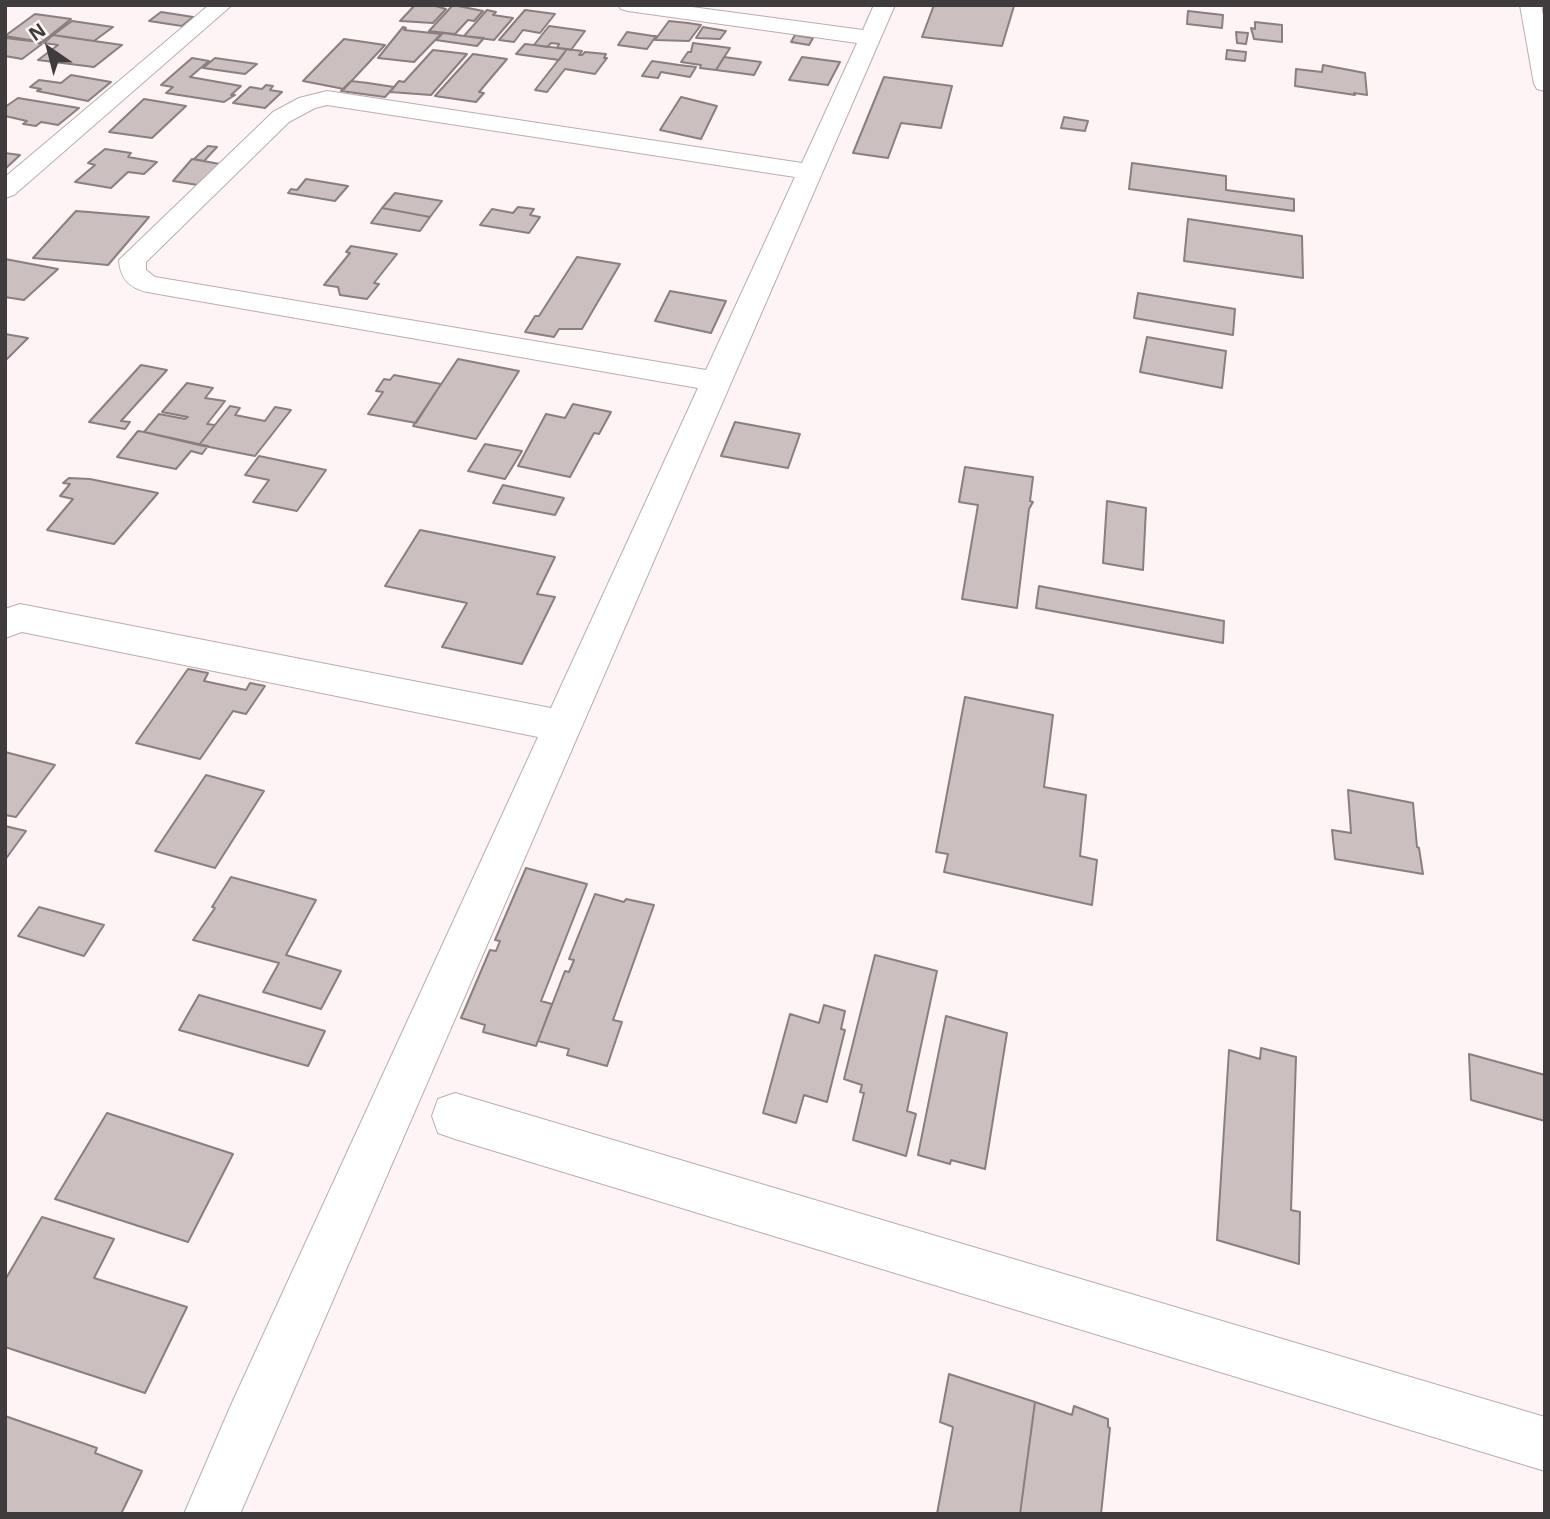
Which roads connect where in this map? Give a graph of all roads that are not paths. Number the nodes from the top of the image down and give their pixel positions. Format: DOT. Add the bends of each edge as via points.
graph roads {
  1 [pos="222,5"];
  2 [pos="628,5"];
  3 [pos="885,5"];
  4 [pos="1530,5"];
  5 [pos="871,37"];
  6 [pos="1545,84"];
  7 [pos="811,172"];
  8 [pos="5,190"];
  9 [pos="717,382"];
  10 [pos="5,624"];
  11 [pos="563,726"];
  12 [pos="455,1116"];
  13 [pos="1545,1444"];
  14 [pos="212,1514"];
  1 -- 8 [label="street"];
  2 -- 5 [label="street"];
  3 -- 5 [label="street"];
  4 -- 6 [label="street"];
  5 -- 7 [label="street"];
  7 -- 9 [label="street"];
  7 -- 9 [label="street" via="327,98 281,117 132,260 133,273 147,284"];
  9 -- 11 [label="street"];
  10 -- 11 [label="street" via="20,618"];
  11 -- 14 [label="street"];
  12 -- 13 [label="street"];
}
